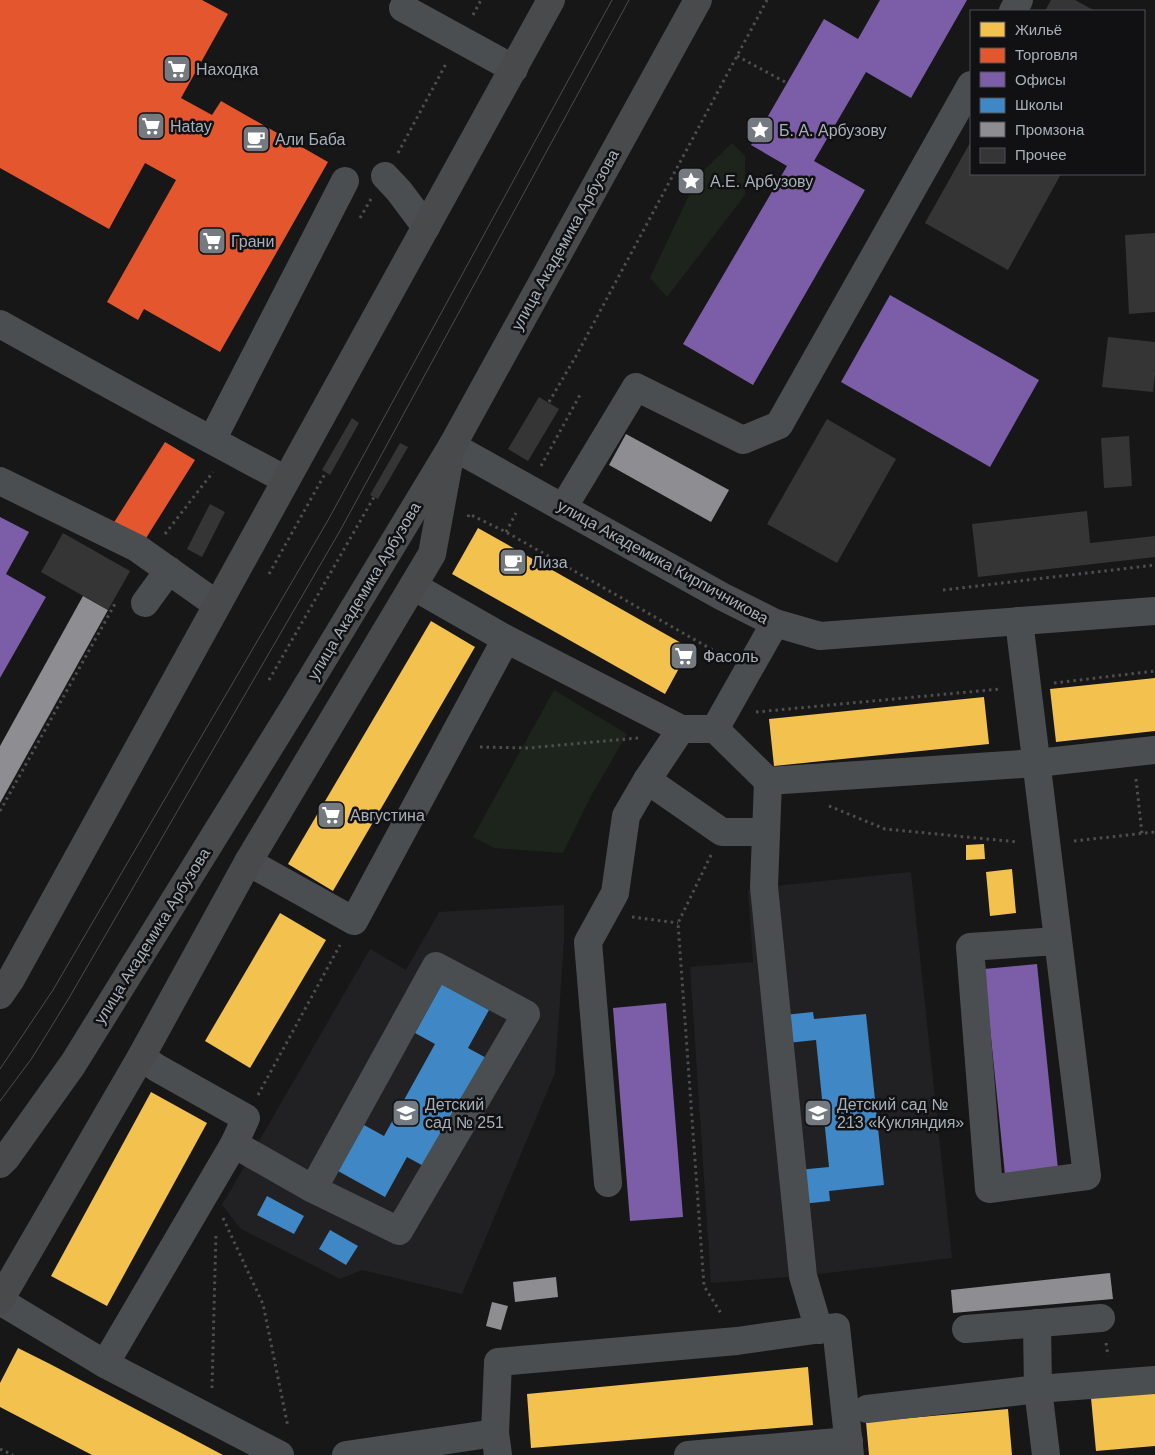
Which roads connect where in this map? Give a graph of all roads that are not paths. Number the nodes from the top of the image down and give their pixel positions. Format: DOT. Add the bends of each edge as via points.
graph roads {
  1 [pos="551,0"];
  2 [pos="698,0"];
  3 [pos="404,8"];
  4 [pos="514,69"];
  5 [pos="970,87"];
  6 [pos="385,176"];
  7 [pos="345,181"];
  8 [pos="426,227"];
  9 [pos="0,324"];
  10 [pos="221,444"];
  11 [pos="452,446"];
  12 [pos="286,480"];
  13 [pos="0,481"];
  14 [pos="563,508"];
  15 [pos="159,563"];
  16 [pos="413,586"];
  17 [pos="132,600"];
  18 [pos="216,604"];
  19 [pos="1155,610"];
  20 [pos="1019,621"];
  21 [pos="775,623"];
  22 [pos="506,639"];
  23 [pos="681,729"];
  24 [pos="715,729"];
  25 [pos="1144,751"];
  26 [pos="1037,763"];
  27 [pos="647,780"];
  28 [pos="768,781"];
  29 [pos="766,832"];
  30 [pos="248,862"];
  31 [pos="1057,941"];
  32 [pos="0,995"];
  33 [pos="141,1057"];
  34 [pos="234,1144"];
  35 [pos="0,1164"];
  36 [pos="608,1183"];
  37 [pos="313,1189"];
  38 [pos="0,1301"];
  39 [pos="1102,1318"];
  40 [pos="1037,1323"];
  41 [pos="966,1329"];
  42 [pos="819,1330"];
  43 [pos="105,1364"];
  44 [pos="1155,1380"];
  45 [pos="1038,1389"];
  46 [pos="866,1409"];
  47 [pos="284,1443"];
  48 [pos="496,1444"];
  49 [pos="849,1448"];
  50 [pos="346,1455"];
  51 [pos="688,1455"];
  52 [pos="1046,1455"];
  1 -- 4 [label="main road"];
  2 -- 11 [label="main road, улица Академика Арбузова"];
  3 -- 4 [label="street"];
  4 -- 8 [label="main road"];
  5 -- 14 [label="street" via="779,425 742,440 636,387"];
  6 -- 8 [label="street"];
  7 -- 10 [label="street"];
  8 -- 12 [label="main road"];
  9 -- 10 [label="street"];
  10 -- 12 [label="street"];
  11 -- 14 [label="street, улица Академика Кирпичникова"];
  11 -- 16 [label="main road" via="432,554"];
  11 -- 35 [label="main road, улица Академика Арбузова" via="73,1064"];
  12 -- 18 [label="main road"];
  13 -- 15 [label="street" via="138,548"];
  14 -- 21 [label="street, улица Академика Кирпичникова"];
  15 -- 17 [label="street"];
  15 -- 18 [label="street"];
  16 -- 22 [label="street"];
  16 -- 30 [label="main road"];
  18 -- 32 [label="main road"];
  19 -- 20 [label="street, улица Академика Кирпичникова"];
  20 -- 21 [label="street, улица Академика Кирпичникова" via="820,636"];
  20 -- 26 [label="street"];
  21 -- 24 [label="street"];
  22 -- 23 [label="street"];
  22 -- 30 [label="street" via="354,921"];
  23 -- 24 [label="street"];
  23 -- 27 [label="street"];
  24 -- 28 [label="street"];
  25 -- 26 [label="street"];
  26 -- 28 [label="street"];
  26 -- 31 [label="street"];
  27 -- 29 [label="street" via="722,832"];
  27 -- 36 [label="street" via="626,816 615,894 588,942"];
  28 -- 29 [label="street"];
  29 -- 42 [label="street" via="764,887 804,1276"];
  30 -- 33 [label="main road"];
  31 -- 31 [label="street" via="970,947 989,1189 1087,1176"];
  33 -- 34 [label="street" via="246,1118"];
  33 -- 38 [label="main road"];
  34 -- 37 [label="street"];
  34 -- 43 [label="street"];
  37 -- 37 [label="street" via="399,1231 526,1014 436,966"];
  38 -- 43 [label="street"];
  39 -- 40 [label="street"];
  40 -- 41 [label="street"];
  40 -- 45 [label="street"];
  42 -- 48 [label="street" via="737,1341 498,1362"];
  42 -- 49 [label="street" via="836,1328"];
  43 -- 47 [label="street" via="211,1420"];
  44 -- 45 [label="street"];
  45 -- 46 [label="street"];
  45 -- 52 [label="street"];
  48 -- 50 [label="street"];
  49 -- 51 [label="street"];
}
